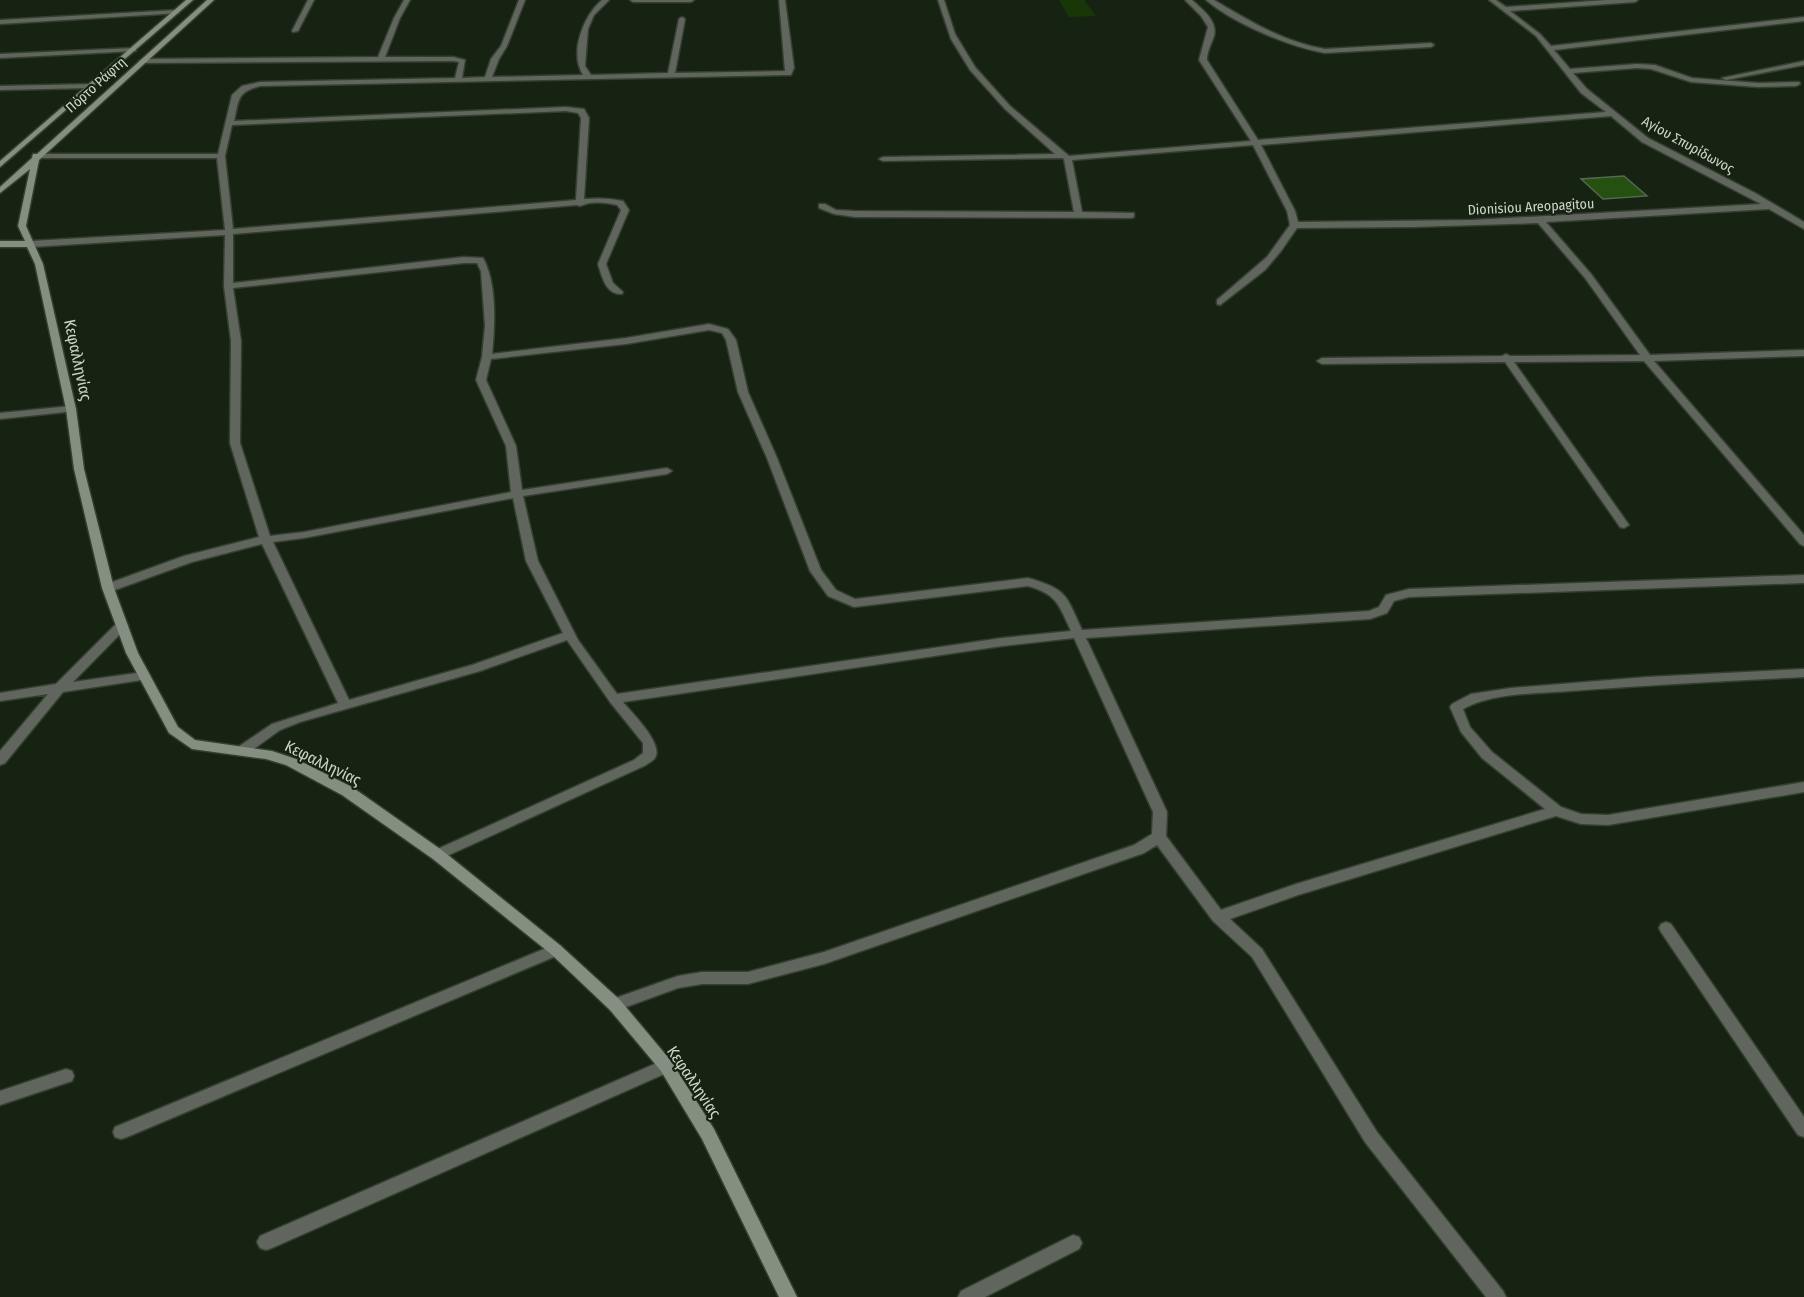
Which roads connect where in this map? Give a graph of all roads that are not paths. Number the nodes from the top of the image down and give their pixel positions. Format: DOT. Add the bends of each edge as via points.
graph roads {
  1 [pos="190,0"];
  2 [pos="211,0"];
  3 [pos="312,0"];
  4 [pos="407,0"];
  5 [pos="522,0"];
  6 [pos="606,0"];
  7 [pos="633,0"];
  8 [pos="691,0"];
  9 [pos="782,0"];
  10 [pos="941,0"];
  11 [pos="1188,0"];
  12 [pos="1209,0"];
  13 [pos="1492,0"];
  14 [pos="1635,0"];
  15 [pos="1506,9"];
  16 [pos="177,12"];
  17 [pos="1804,19"];
  18 [pos="682,20"];
  19 [pos="0,21"];
  20 [pos="294,31"];
  21 [pos="1431,45"];
  22 [pos="1551,48"];
  23 [pos="134,50"];
  24 [pos="0,56"];
  25 [pos="381,58"];
  26 [pos="422,58"];
  27 [pos="143,61"];
  28 [pos="1804,63"];
  29 [pos="1772,69"];
  30 [pos="1569,71"];
  31 [pos="671,76"];
  32 [pos="590,78"];
  33 [pos="458,79"];
  34 [pos="488,79"];
  35 [pos="413,80"];
  36 [pos="1718,81"];
  37 [pos="1796,84"];
  38 [pos="90,86"];
  39 [pos="0,88"];
  40 [pos="1804,89"];
  41 [pos="1612,114"];
  42 [pos="228,123"];
  43 [pos="1256,143"];
  44 [pos="36,156"];
  45 [pos="221,156"];
  46 [pos="1064,157"];
  47 [pos="883,159"];
  48 [pos="0,165"];
  49 [pos="0,191"];
  50 [pos="580,204"];
  51 [pos="822,206"];
  52 [pos="1770,206"];
  53 [pos="1077,214"];
  54 [pos="1804,214"];
  55 [pos="1131,215"];
  56 [pos="1790,216"];
  57 [pos="1541,221"];
  58 [pos="1294,225"];
  59 [pos="1804,226"];
  60 [pos="229,232"];
  61 [pos="0,244"];
  62 [pos="31,244"];
  63 [pos="228,286"];
  64 [pos="619,292"];
  65 [pos="1220,302"];
  66 [pos="1804,353"];
  67 [pos="487,357"];
  68 [pos="1506,357"];
  69 [pos="1647,358"];
  70 [pos="1323,361"];
  71 [pos="72,409"];
  72 [pos="0,416"];
  73 [pos="667,471"];
  74 [pos="517,494"];
  75 [pos="1624,525"];
  76 [pos="266,540"];
  77 [pos="1804,542"];
  78 [pos="1804,579"];
  79 [pos="108,588"];
  80 [pos="122,624"];
  81 [pos="1078,634"];
  82 [pos="569,635"];
  83 [pos="1804,673"];
  84 [pos="144,675"];
  85 [pos="59,689"];
  86 [pos="0,697"];
  87 [pos="614,699"];
  88 [pos="345,705"];
  89 [pos="243,750"];
  90 [pos="0,760"];
  91 [pos="1804,787"];
  92 [pos="1556,811"];
  93 [pos="1159,837"];
  94 [pos="438,855"];
  95 [pos="1218,917"];
  96 [pos="1666,927"];
  97 [pos="556,950"];
  98 [pos="615,1005"];
  99 [pos="666,1066"];
  100 [pos="66,1076"];
  101 [pos="0,1098"];
  102 [pos="1804,1130"];
  103 [pos="121,1132"];
  104 [pos="266,1242"];
  105 [pos="1073,1243"];
  106 [pos="788,1297"];
  107 [pos="967,1297"];
  108 [pos="1497,1297"];
  1 -- 16 [label="street, Πόρτο Ράφτη"];
  2 -- 27 [label="street, Πόρτο Ράφτη"];
  3 -- 20 [label="street"];
  4 -- 25 [label="street"];
  5 -- 34 [label="street"];
  6 -- 32 [label="street" via="592,10 585,24 581,66"];
  7 -- 8 [label="street"];
  9 -- 31 [label="street" via="788,73"];
  10 -- 46 [label="street" via="953,38 967,61 1023,122"];
  11 -- 43 [label="street" via="1210,24 1203,60"];
  12 -- 21 [label="street" via="1257,28 1311,49"];
  13 -- 15 [label="street, Αγίου Σπυρίδωνος"];
  14 -- 15 [label="street"];
  15 -- 22 [label="street, Αγίου Σπυρίδωνος"];
  16 -- 19 [label="street"];
  16 -- 23 [label="street, Πόρτο Ράφτη"];
  17 -- 22 [label="street"];
  18 -- 31 [label="street"];
  22 -- 30 [label="street, Αγίου Σπυρίδωνος"];
  23 -- 24 [label="street"];
  23 -- 38 [label="street, Πόρτο Ράφτη"];
  25 -- 26 [label="street"];
  25 -- 27 [label="street"];
  26 -- 33 [label="street" via="463,61"];
  26 -- 35 [label="street"];
  27 -- 44 [label="street, Πόρτο Ράφτη"];
  28 -- 29 [label="street"];
  29 -- 36 [label="street"];
  29 -- 37 [label="street"];
  30 -- 36 [label="street" via="1637,66 1691,80"];
  30 -- 41 [label="street, Αγίου Σπυρίδωνος" via="1584,91"];
  31 -- 32 [label="street"];
  32 -- 34 [label="street"];
  33 -- 34 [label="street"];
  33 -- 35 [label="street"];
  35 -- 42 [label="street" via="251,85 236,95"];
  36 -- 37 [label="street"];
  37 -- 40 [label="street"];
  38 -- 39 [label="street"];
  38 -- 48 [label="street, Πόρτο Ράφτη"];
  41 -- 43 [label="street"];
  41 -- 52 [label="street, Αγίου Σπυρίδωνος" via="1661,149"];
  42 -- 45 [label="street"];
  42 -- 50 [label="street" via="581,111 585,118"];
  43 -- 46 [label="street"];
  43 -- 58 [label="street" via="1291,211"];
  44 -- 45 [label="street"];
  44 -- 49 [label="street, Πόρτο Ράφτη"];
  44 -- 62 [label="street, Κεφαλληνίας" via="22,226"];
  45 -- 60 [label="street"];
  46 -- 47 [label="street"];
  46 -- 53 [label="street"];
  50 -- 60 [label="street"];
  50 -- 64 [label="street" via="606,200 620,203 625,210 602,264 609,284"];
  51 -- 53 [label="street" via="834,212 855,213"];
  52 -- 56 [label="street, Αγίου Σπυρίδωνος"];
  52 -- 57 [label="street, Dionisiou Areopagitou"];
  53 -- 55 [label="street"];
  54 -- 56 [label="street"];
  56 -- 59 [label="street, Αγίου Σπυρίδωνος"];
  57 -- 58 [label="street, Dionisiou Areopagitou" via="1396,227"];
  57 -- 69 [label="street" via="1588,276"];
  58 -- 65 [label="street" via="1280,250"];
  60 -- 62 [label="street"];
  60 -- 63 [label="street"];
  61 -- 62 [label="street"];
  62 -- 71 [label="street, Κεφαλληνίας"];
  63 -- 67 [label="street" via="480,260 485,271 490,326"];
  63 -- 76 [label="street" via="236,341 234,443"];
  66 -- 69 [label="street"];
  67 -- 74 [label="street" via="481,380 511,446"];
  67 -- 81 [label="street" via="709,327 725,331 731,340 742,393 816,571 832,593 854,603 1028,582 1049,588 1062,598"];
  68 -- 69 [label="street"];
  68 -- 70 [label="street"];
  68 -- 75 [label="street"];
  69 -- 77 [label="street"];
  71 -- 72 [label="street"];
  71 -- 79 [label="street, Κεφαλληνίας" via="78,469"];
  73 -- 74 [label="street"];
  74 -- 76 [label="street"];
  74 -- 82 [label="street" via="532,561"];
  76 -- 79 [label="street" via="188,559"];
  76 -- 88 [label="street"];
  78 -- 81 [label="street" via="1409,593 1390,597 1383,610 1370,615"];
  79 -- 80 [label="street, Κεφαλληνίας"];
  80 -- 84 [label="street, Κεφαλληνίας"];
  80 -- 85 [label="street"];
  81 -- 87 [label="street"];
  81 -- 93 [label="street" via="1160,812"];
  82 -- 87 [label="street"];
  82 -- 88 [label="street" via="476,668"];
  83 -- 92 [label="street" via="1511,692 1475,697 1456,707 1465,729 1487,755"];
  84 -- 85 [label="street"];
  84 -- 89 [label="street, Κεφαλληνίας" via="180,737 205,747"];
  85 -- 86 [label="street"];
  85 -- 90 [label="street"];
  87 -- 94 [label="street" via="649,742 650,755"];
  88 -- 89 [label="street" via="276,727"];
  89 -- 94 [label="street, Κεφαλληνίας" via="283,759 316,774 357,797"];
  91 -- 92 [label="street" via="1608,820 1581,819"];
  92 -- 95 [label="street"];
  93 -- 95 [label="street"];
  93 -- 98 [label="street" via="1139,849 824,958 748,978 678,982"];
  94 -- 97 [label="street, Κεφαλληνίας"];
  95 -- 108 [label="street" via="1257,953 1371,1137"];
  96 -- 102 [label="street"];
  97 -- 98 [label="street, Κεφαλληνίας"];
  97 -- 103 [label="street"];
  98 -- 99 [label="street, Κεφαλληνίας"];
  99 -- 104 [label="street"];
  99 -- 106 [label="street, Κεφαλληνίας" via="708,1134"];
  100 -- 101 [label="street"];
  105 -- 107 [label="street"];
}
